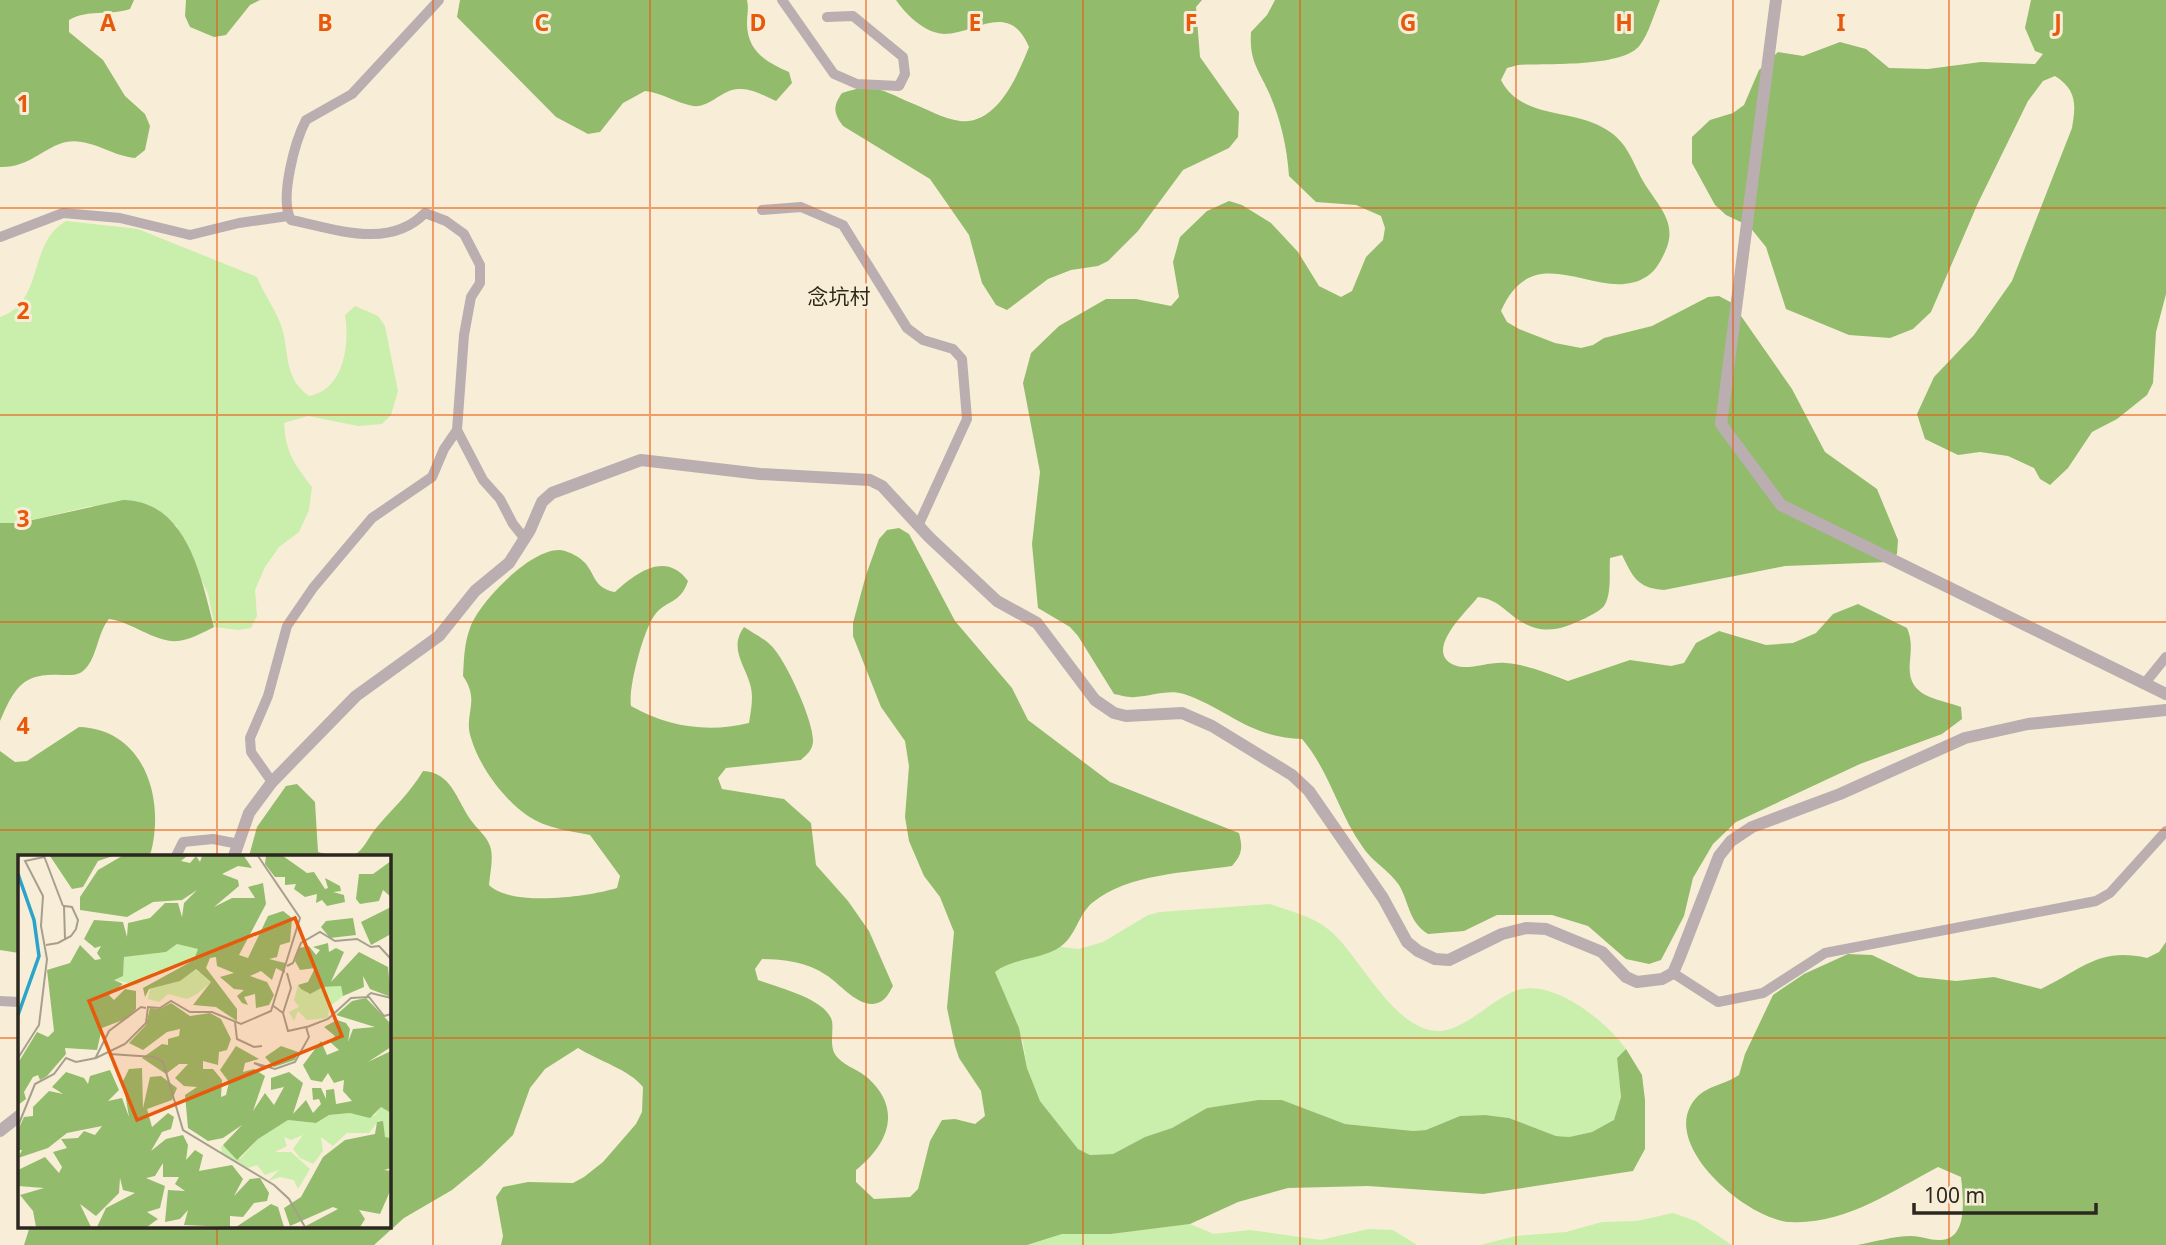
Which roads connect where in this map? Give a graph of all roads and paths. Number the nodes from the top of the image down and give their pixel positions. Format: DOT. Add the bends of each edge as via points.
graph roads {
  1 [pos="439,0"];
  2 [pos="782,0"];
  3 [pos="1776,0"];
  4 [pos="827,17"];
  5 [pos="762,210"];
  6 [pos="288,216"];
  7 [pos="0,237"];
  8 [pos="457,430"];
  9 [pos="918,526"];
  10 [pos="525,538"];
  11 [pos="2166,657"];
  12 [pos="2145,683"];
  13 [pos="2166,694"];
  14 [pos="2166,710"];
  15 [pos="272,782"];
  16 [pos="2166,831"];
  17 [pos="237,850"];
  18 [pos="176,855"];
  19 [pos="1673,973"];
  20 [pos="0,1001"];
  21 [pos="18,1002"];
  22 [pos="18,1117"];
  23 [pos="0,1131"];
  1 -- 6 [label="street" via="352,94 306,120 293,155"];
  2 -- 4 [label="street" via="834,74 857,84 899,86 905,74 903,57 853,16"];
  3 -- 12 [label="street" via="1721,424 1781,505"];
  5 -- 9 [label="street" via="801,206 843,225 907,328 923,340 953,349 962,359 967,419"];
  6 -- 7 [label="street" via="190,235 120,218 63,213"];
  6 -- 8 [label="street" via="377,237 413,225 425,213 464,234 480,265 480,283 471,297 464,335"];
  8 -- 10 [label="street" via="483,480"];
  8 -- 15 [label="street" via="432,477 372,518 287,626 268,696 250,738 251,752"];
  9 -- 10 [label="street" via="870,480 760,474 641,460 552,493 542,502"];
  9 -- 19 [label="street" via="997,601 1037,623 1104,706 1126,716 1182,713 1292,775 1309,791 1383,898 1407,942 1418,951 1449,960 1502,934 1546,929 1602,952 1637,982"];
  10 -- 15 [label="street" via="509,563 475,591 439,636 356,696"];
  11 -- 12 [label="street"];
  12 -- 13 [label="street"];
  14 -- 19 [label="street" via="2028,724 1965,738 1752,827 1718,856"];
  15 -- 17 [label="street" via="249,813"];
  16 -- 19 [label="street" via="2110,894 2096,901 1825,953 1763,993 1718,1002"];
  17 -- 18 [label="street" via="214,839 183,842"];
  20 -- 21 [label="street"];
  22 -- 23 [label="street"];
}
